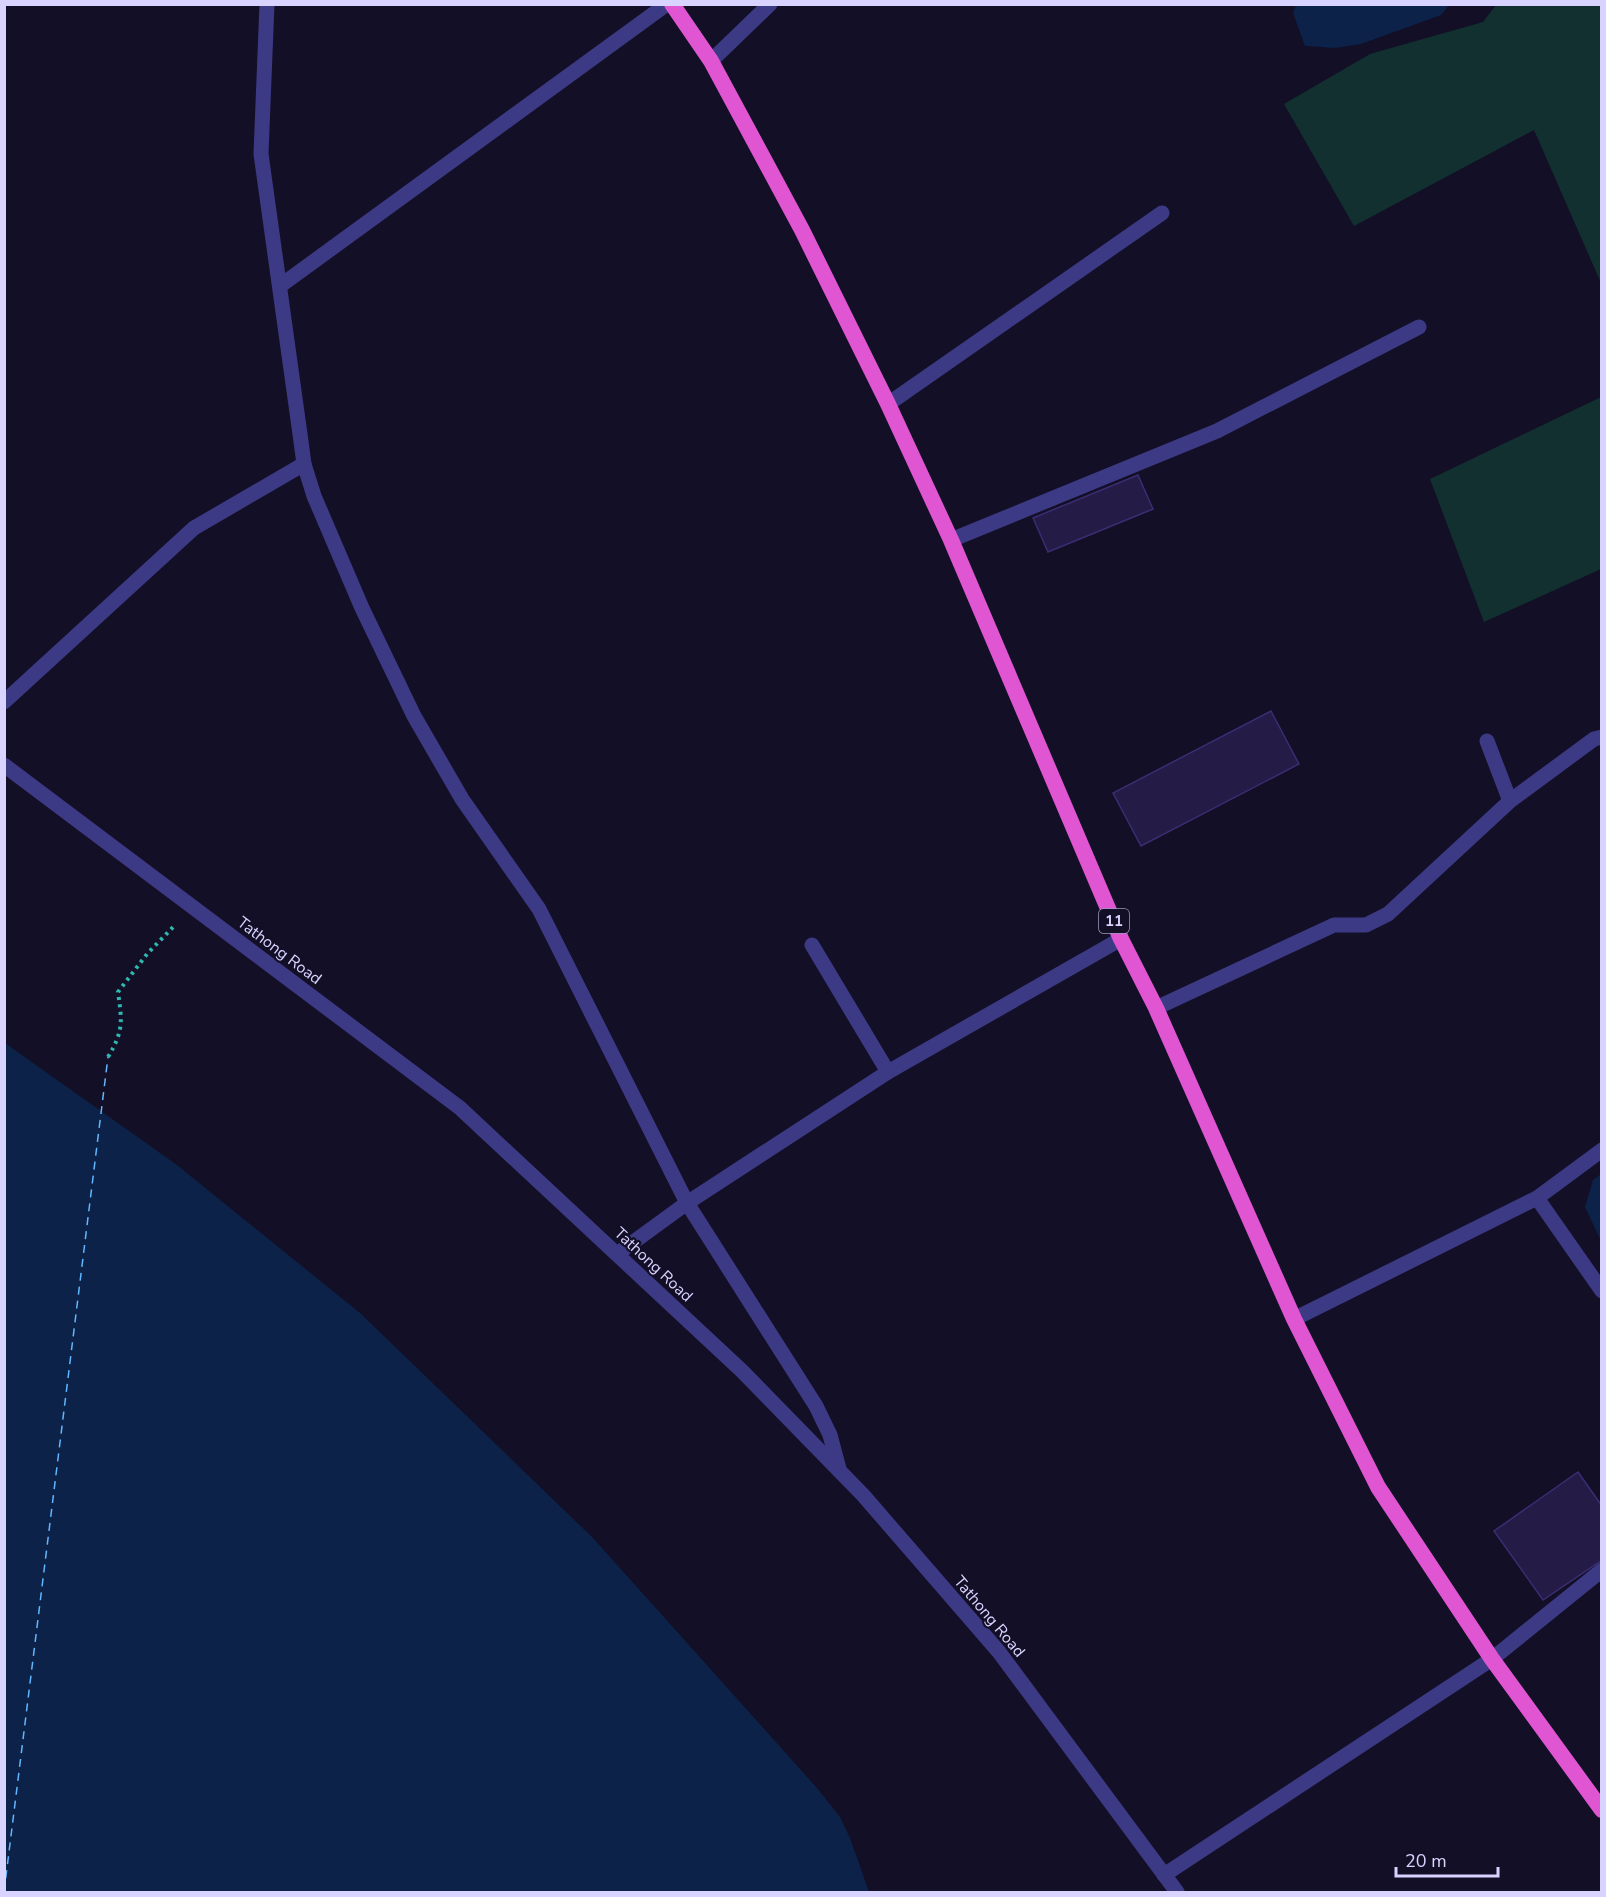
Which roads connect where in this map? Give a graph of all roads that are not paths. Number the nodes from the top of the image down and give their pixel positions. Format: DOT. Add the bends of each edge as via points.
graph roads {
  1 [pos="267,4"];
  2 [pos="667,4"];
  3 [pos="672,4"];
  4 [pos="770,4"];
  5 [pos="711,61"];
  6 [pos="1162,213"];
  7 [pos="280,286"];
  8 [pos="1419,327"];
  9 [pos="888,404"];
  10 [pos="304,464"];
  11 [pos="951,540"];
  12 [pos="4,702"];
  13 [pos="1602,737"];
  14 [pos="1487,741"];
  15 [pos="4,765"];
  16 [pos="1510,801"];
  17 [pos="1121,939"];
  18 [pos="812,945"];
  19 [pos="1156,1008"];
  20 [pos="888,1072"];
  21 [pos="1602,1150"];
  22 [pos="1537,1197"];
  23 [pos="687,1203"];
  24 [pos="616,1254"];
  25 [pos="1602,1291"];
  26 [pos="1294,1319"];
  27 [pos="840,1472"];
  28 [pos="1602,1570"];
  29 [pos="1492,1659"];
  30 [pos="1602,1810"];
  31 [pos="1164,1875"];
  32 [pos="1177,1893"];
  1 -- 7 [label="street" via="261,154"];
  2 -- 7 [label="street"];
  3 -- 5 [label="highway, 11"];
  4 -- 5 [label="street"];
  5 -- 9 [label="highway, 11" via="802,230"];
  6 -- 9 [label="street"];
  7 -- 10 [label="street"];
  8 -- 11 [label="street" via="1217,431"];
  9 -- 11 [label="highway, 11"];
  10 -- 12 [label="street" via="194,528"];
  10 -- 23 [label="street" via="362,608 414,716 462,799 539,909"];
  11 -- 17 [label="highway, 11"];
  13 -- 16 [label="street"];
  14 -- 16 [label="street"];
  15 -- 24 [label="street, Tathong Road" via="460,1108"];
  16 -- 19 [label="street" via="1388,914 1366,925 1334,925"];
  17 -- 19 [label="highway, 11"];
  17 -- 20 [label="street"];
  18 -- 20 [label="street"];
  19 -- 26 [label="highway, 11"];
  20 -- 23 [label="street"];
  21 -- 22 [label="street"];
  22 -- 25 [label="street"];
  22 -- 26 [label="street"];
  23 -- 24 [label="street"];
  23 -- 27 [label="street" via="816,1406 830,1435"];
  24 -- 27 [label="street, Tathong Road" via="742,1371"];
  26 -- 29 [label="highway, 11" via="1378,1487"];
  27 -- 31 [label="street, Tathong Road" via="999,1652"];
  28 -- 29 [label="street"];
  29 -- 30 [label="highway, 11"];
  29 -- 31 [label="street"];
  31 -- 32 [label="street, Tathong Road"];
}
